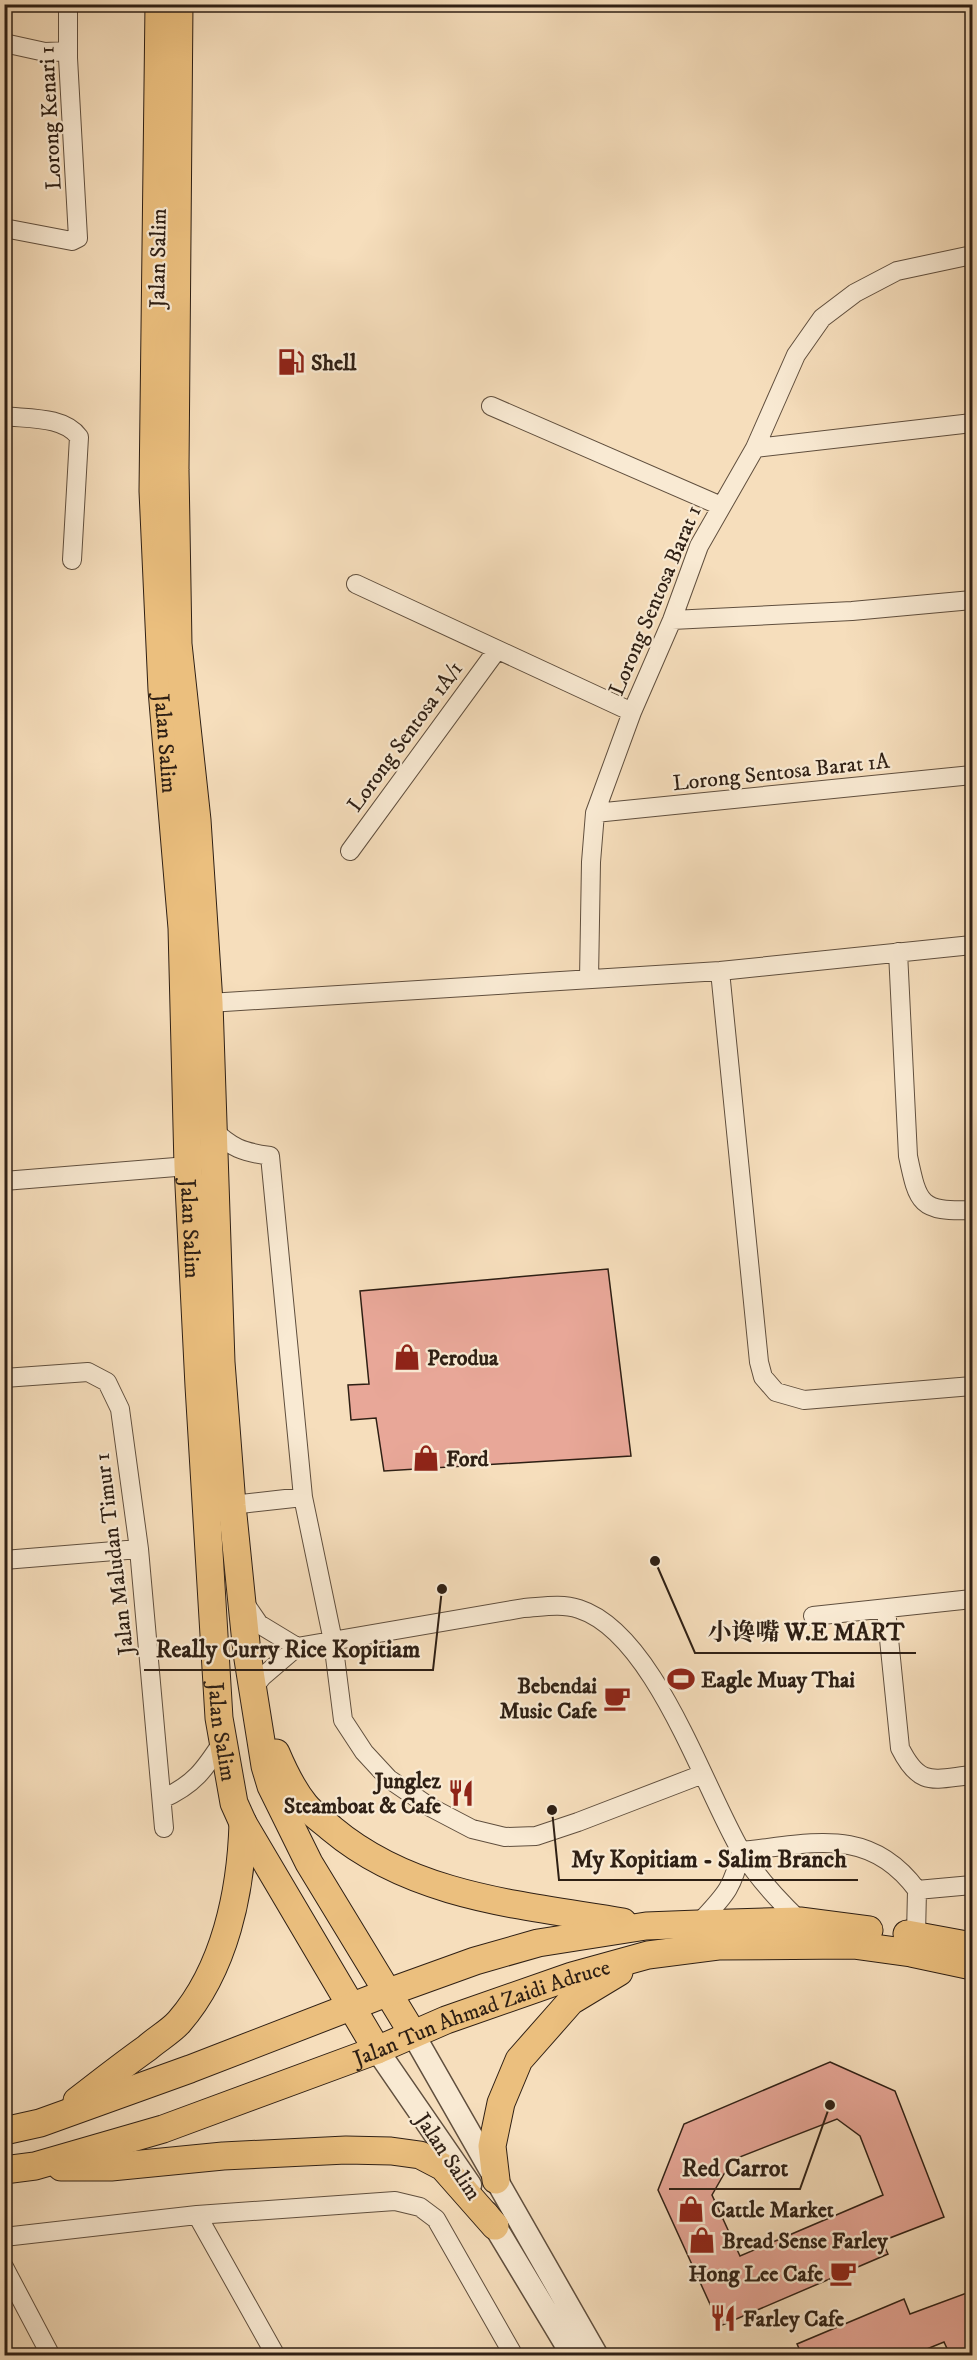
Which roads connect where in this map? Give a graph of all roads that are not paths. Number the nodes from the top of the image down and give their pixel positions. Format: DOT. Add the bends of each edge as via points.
graph roads {
  1 [pos="68,4"];
  2 [pos="159,4"];
  3 [pos="179,4"];
  4 [pos="4,43"];
  5 [pos="68,51"];
  6 [pos="4,228"];
  7 [pos="972,255"];
  8 [pos="491,406"];
  9 [pos="4,416"];
  10 [pos="972,423"];
  11 [pos="755,448"];
  12 [pos="721,506"];
  13 [pos="72,560"];
  14 [pos="356,584"];
  15 [pos="972,600"];
  16 [pos="672,620"];
  17 [pos="497,650"];
  18 [pos="632,712"];
  19 [pos="972,775"];
  20 [pos="595,813"];
  21 [pos="350,851"];
  22 [pos="972,945"];
  23 [pos="898,952"];
  24 [pos="720,971"];
  25 [pos="590,979"];
  26 [pos="209,1003"];
  27 [pos="212,1129"];
  28 [pos="189,1166"];
  29 [pos="4,1181"];
  30 [pos="972,1210"];
  31 [pos="4,1378"];
  32 [pos="972,1386"];
  33 [pos="303,1497"];
  34 [pos="232,1505"];
  35 [pos="139,1550"];
  36 [pos="4,1560"];
  37 [pos="972,1599"];
  38 [pos="243,1601"];
  39 [pos="886,1609"];
  40 [pos="813,1617"];
  41 [pos="333,1641"];
  42 [pos="297,1647"];
  43 [pos="253,1696"];
  44 [pos="223,1741"];
  45 [pos="702,1774"];
  46 [pos="972,1775"];
  47 [pos="162,1799"];
  48 [pos="243,1823"];
  49 [pos="164,1828"];
  50 [pos="741,1851"];
  51 [pos="972,1886"];
  52 [pos="917,1890"];
  53 [pos="800,1921"];
  54 [pos="698,1924"];
  55 [pos="646,1926"];
  56 [pos="916,1935"];
  57 [pos="972,1946"];
  58 [pos="648,1955"];
  59 [pos="972,1966"];
  60 [pos="388,1992"];
  61 [pos="350,2007"];
  62 [pos="413,2034"];
  63 [pos="377,2050"];
  64 [pos="40,2123"];
  65 [pos="4,2131"];
  66 [pos="35,2166"];
  67 [pos="4,2170"];
  68 [pos="496,2180"];
  69 [pos="197,2215"];
  70 [pos="495,2226"];
  71 [pos="4,2236"];
  72 [pos="4,2267"];
  73 [pos="51,2355"];
  74 [pos="276,2355"];
  75 [pos="514,2355"];
  76 [pos="573,2355"];
  77 [pos="597,2355"];
  1 -- 5 [label="street, Lorong Kenari 1"];
  2 -- 28 [label="main road, Jalan Salim" via="153,491 162,690 182,928"];
  3 -- 26 [label="main road, Jalan Salim" via="175,470 178,644"];
  4 -- 5 [label="street" via="45,52"];
  5 -- 6 [label="street, Lorong Kenari 1" via="78,238 72,242"];
  7 -- 11 [label="street, Lorong Sentosa Barat 1" via="897,271 855,293 822,318 796,356"];
  8 -- 12 [label="street"];
  9 -- 13 [label="street" via="68,426 79,437"];
  10 -- 11 [label="street"];
  11 -- 12 [label="street, Lorong Sentosa Barat 1"];
  12 -- 16 [label="street, Lorong Sentosa Barat 1" via="699,546"];
  14 -- 17 [label="street"];
  15 -- 16 [label="street"];
  16 -- 18 [label="street, Lorong Sentosa Barat 1"];
  17 -- 18 [label="street"];
  17 -- 21 [label="street, Lorong Sentosa 1A/1"];
  18 -- 20 [label="street, Lorong Sentosa Barat 1"];
  19 -- 20 [label="street, Lorong Sentosa Barat 1A"];
  20 -- 25 [label="street, Lorong Sentosa Barat 1"];
  22 -- 23 [label="street"];
  23 -- 24 [label="street"];
  23 -- 30 [label="street" via="908,1156 915,1189 923,1203 936,1209"];
  24 -- 25 [label="street"];
  24 -- 32 [label="street" via="763,1377 776,1392 804,1400"];
  25 -- 26 [label="street"];
  26 -- 27 [label="main road, Jalan Salim"];
  27 -- 33 [label="street" via="229,1145 270,1156"];
  27 -- 34 [label="main road, Jalan Salim" via="221,1362"];
  28 -- 29 [label="street"];
  28 -- 44 [label="main road, Jalan Salim" via="198,1386"];
  31 -- 35 [label="street, Jalan Maludan Timur 1" via="88,1372 107,1382 120,1409"];
  33 -- 34 [label="street"];
  33 -- 41 [label="street"];
  34 -- 38 [label="main road, Jalan Salim"];
  35 -- 36 [label="street"];
  35 -- 47 [label="street, Jalan Maludan Timur 1"];
  37 -- 39 [label="street"];
  38 -- 42 [label="street" via="259,1624"];
  38 -- 43 [label="main road, Jalan Salim"];
  39 -- 40 [label="street"];
  39 -- 46 [label="street" via="900,1748 919,1775 930,1779"];
  41 -- 42 [label="street"];
  41 -- 45 [label="street" via="524,1608 579,1609 604,1622 629,1645 654,1679"];
  41 -- 45 [label="street" via="343,1720 364,1752 390,1779 430,1807 472,1829 505,1837 536,1836"];
  42 -- 43 [label="street" via="262,1677"];
  43 -- 55 [label="main road" via="288,1781 306,1806 348,1842 392,1869 441,1888 494,1900"];
  43 -- 60 [label="main road, Jalan Salim" via="271,1786 309,1863"];
  44 -- 47 [label="street" via="202,1773 179,1792"];
  44 -- 48 [label="main road, Jalan Salim" via="234,1803"];
  45 -- 50 [label="street"];
  47 -- 49 [label="street, Jalan Maludan Timur 1"];
  48 -- 61 [label="main road, Jalan Salim"];
  48 -- 64 [label="main road" via="235,1902 220,1950 198,1998 177,2024 77,2101"];
  50 -- 52 [label="street" via="832,1842 867,1849 892,1862"];
  50 -- 53 [label="street" via="772,1894"];
  50 -- 54 [label="street" via="736,1877 724,1897"];
  51 -- 52 [label="street"];
  52 -- 56 [label="street"];
  53 -- 54 [label="main road, Jalan Tun Ahmad Zaidi Adruce"];
  53 -- 56 [label="main road, Jalan Tun Ahmad Zaidi Adruce"];
  54 -- 55 [label="main road, Jalan Tun Ahmad Zaidi Adruce"];
  55 -- 60 [label="main road, Jalan Tun Ahmad Zaidi Adruce" via="538,1943"];
  56 -- 57 [label="main road, Jalan Tun Ahmad Zaidi Adruce"];
  58 -- 59 [label="main road, Jalan Tun Ahmad Zaidi Adruce" via="718,1947 853,1946"];
  58 -- 62 [label="main road, Jalan Tun Ahmad Zaidi Adruce" via="572,1976"];
  58 -- 68 [label="main road" via="571,2001 519,2060 501,2103 492,2146"];
  60 -- 61 [label="main road, Jalan Tun Ahmad Zaidi Adruce"];
  60 -- 62 [label="main road, Jalan Salim"];
  61 -- 63 [label="main road, Jalan Salim"];
  61 -- 64 [label="main road, Jalan Tun Ahmad Zaidi Adruce"];
  62 -- 63 [label="main road, Jalan Tun Ahmad Zaidi Adruce"];
  62 -- 68 [label="street, Jalan Salim"];
  63 -- 66 [label="main road, Jalan Tun Ahmad Zaidi Adruce" via="163,2129"];
  63 -- 70 [label="street, Jalan Salim" via="452,2156"];
  64 -- 65 [label="main road, Jalan Tun Ahmad Zaidi Adruce"];
  66 -- 67 [label="main road, Jalan Tun Ahmad Zaidi Adruce"];
  66 -- 70 [label="main road" via="111,2168 223,2156 391,2151 420,2155 443,2167"];
  68 -- 77 [label="street, Jalan Salim"];
  69 -- 71 [label="street"];
  69 -- 74 [label="street"];
  69 -- 75 [label="street" via="395,2201 420,2207 436,2219"];
  70 -- 76 [label="street, Jalan Salim"];
  72 -- 73 [label="street"];
}
